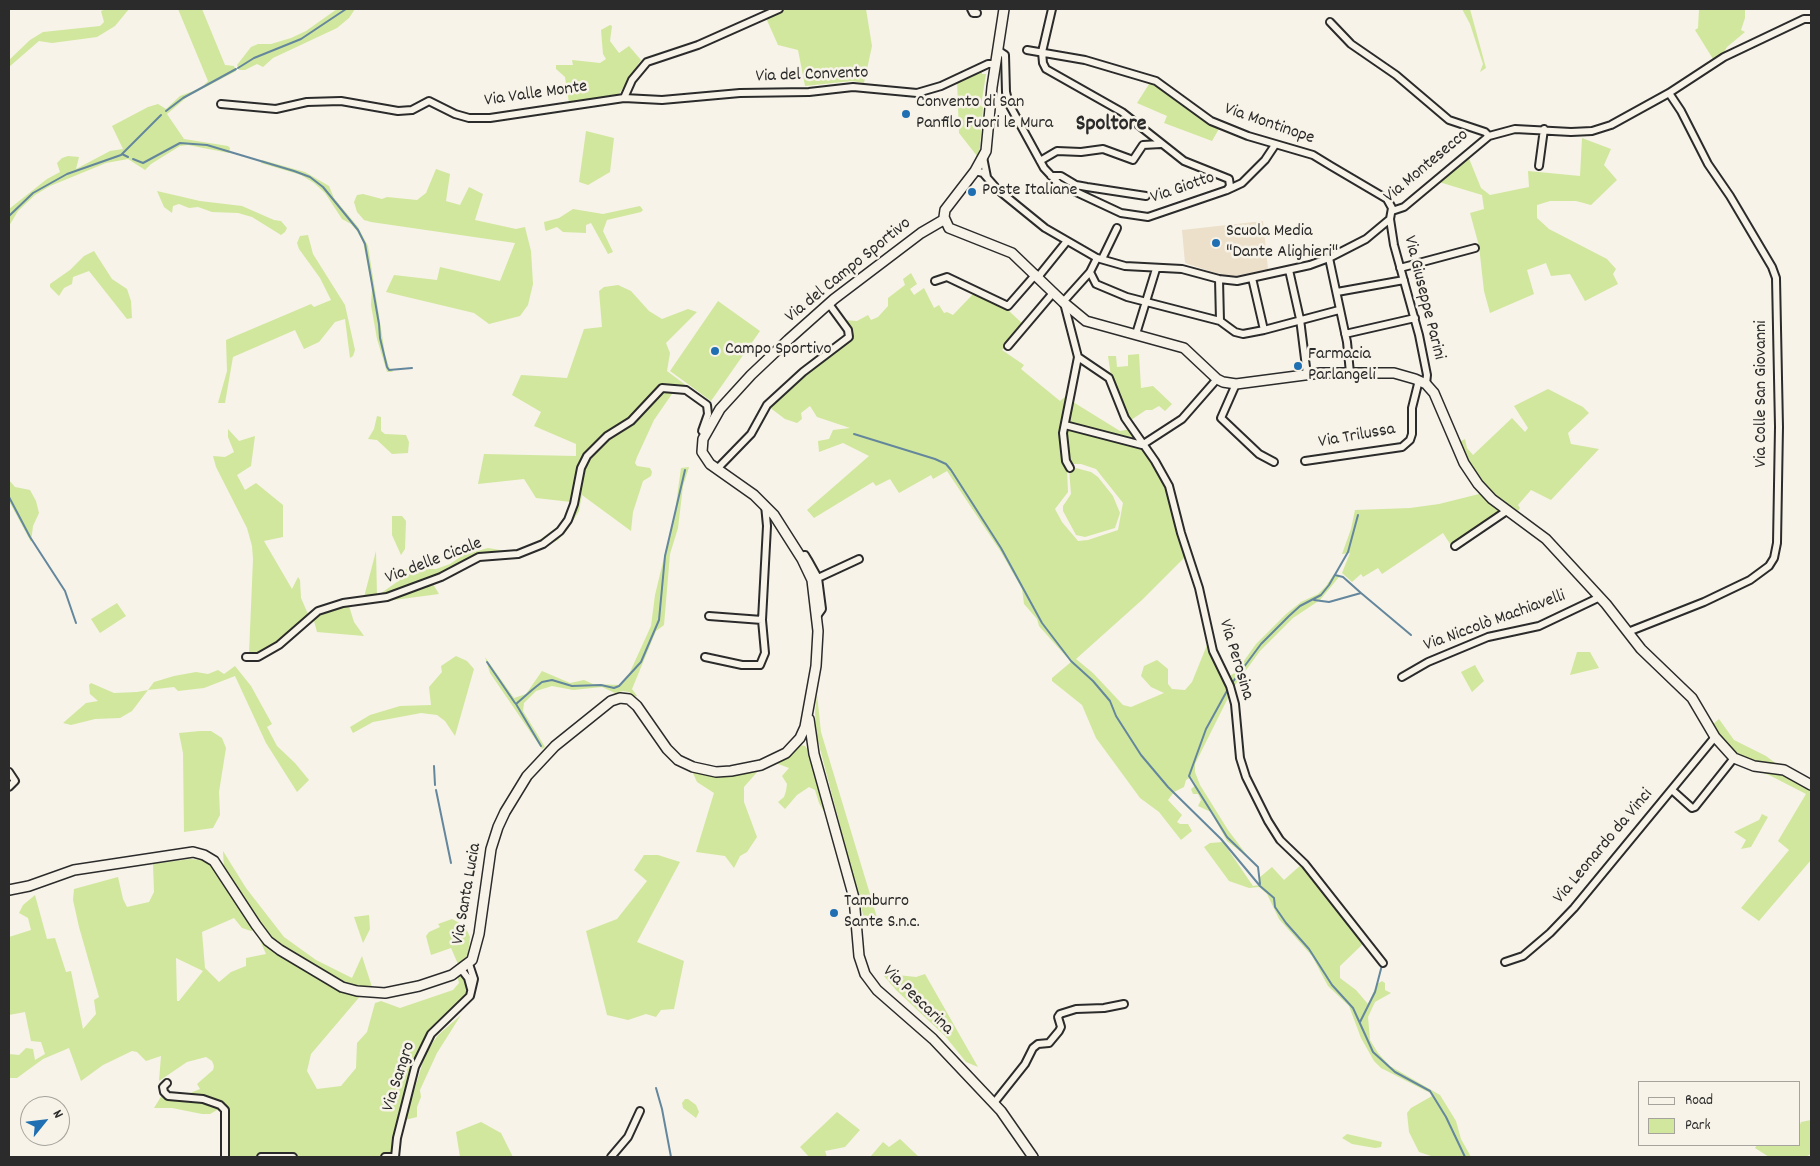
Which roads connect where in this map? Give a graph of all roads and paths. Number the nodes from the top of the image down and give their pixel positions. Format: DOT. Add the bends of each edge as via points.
graph roads {
  1 [pos="779,9"];
  2 [pos="1004,9"];
  3 [pos="1052,9"];
  4 [pos="1811,19"];
  5 [pos="1330,22"];
  6 [pos="1027,50"];
  7 [pos="999,51"];
  8 [pos="1042,52"];
  9 [pos="995,64"];
  10 [pos="1668,93"];
  11 [pos="624,98"];
  12 [pos="222,104"];
  13 [pos="1544,130"];
  14 [pos="1489,136"];
  15 [pos="1160,144"];
  16 [pos="1275,145"];
  17 [pos="983,157"];
  18 [pos="1040,161"];
  19 [pos="1539,166"];
  20 [pos="975,171"];
  21 [pos="1051,176"];
  22 [pos="987,177"];
  23 [pos="1229,179"];
  24 [pos="1239,184"];
  25 [pos="1227,190"];
  26 [pos="1146,196"];
  27 [pos="1392,211"];
  28 [pos="945,219"];
  29 [pos="1390,219"];
  30 [pos="1118,228"];
  31 [pos="1067,241"];
  32 [pos="1475,248"];
  33 [pos="1328,258"];
  34 [pos="1100,259"];
  35 [pos="1400,268"];
  36 [pos="1156,269"];
  37 [pos="1289,270"];
  38 [pos="1090,272"];
  39 [pos="1037,276"];
  40 [pos="1252,278"];
  41 [pos="1219,279"];
  42 [pos="1404,280"];
  43 [pos="935,281"];
  44 [pos="1337,292"];
  45 [pos="1053,293"];
  46 [pos="1146,300"];
  47 [pos="1063,302"];
  48 [pos="829,304"];
  49 [pos="1339,310"];
  50 [pos="1415,318"];
  51 [pos="1300,319"];
  52 [pos="1220,321"];
  53 [pos="1264,330"];
  54 [pos="1136,334"];
  55 [pos="1345,334"];
  56 [pos="1008,346"];
  57 [pos="1078,357"];
  58 [pos="1350,373"];
  59 [pos="1307,375"];
  60 [pos="1217,379"];
  61 [pos="1422,382"];
  62 [pos="1236,384"];
  63 [pos="1065,425"];
  64 [pos="705,434"];
  65 [pos="702,445"];
  66 [pos="1142,446"];
  67 [pos="1305,461"];
  68 [pos="1274,462"];
  69 [pos="1070,468"];
  70 [pos="717,469"];
  71 [pos="765,505"];
  72 [pos="1508,510"];
  73 [pos="1455,546"];
  74 [pos="800,556"];
  75 [pos="859,560"];
  76 [pos="818,578"];
  77 [pos="1600,597"];
  78 [pos="709,616"];
  79 [pos="817,616"];
  80 [pos="762,620"];
  81 [pos="1628,632"];
  82 [pos="246,657"];
  83 [pos="705,657"];
  84 [pos="1402,677"];
  85 [pos="808,714"];
  86 [pos="803,732"];
  87 [pos="1715,738"];
  88 [pos="794,745"];
  89 [pos="812,748"];
  90 [pos="1734,758"];
  91 [pos="9,772"];
  92 [pos="1811,785"];
  93 [pos="9,787"];
  94 [pos="1672,790"];
  95 [pos="9,890"];
  96 [pos="1505,962"];
  97 [pos="1383,963"];
  98 [pos="465,966"];
  99 [pos="1124,1004"];
  100 [pos="167,1083"];
  101 [pos="994,1103"];
  102 [pos="640,1111"];
  103 [pos="225,1157"];
  104 [pos="261,1157"];
  105 [pos="293,1157"];
  106 [pos="385,1157"];
  107 [pos="395,1157"];
  108 [pos="611,1157"];
  109 [pos="1033,1157"];
  1 -- 11 [label="street" via="698,45 647,62 632,80"];
  2 -- 7 [label="street"];
  3 -- 8 [label="street"];
  4 -- 10 [label="street, Via Montesecco" via="1804,19 1724,57"];
  5 -- 14 [label="street" via="1351,44 1396,75 1449,120"];
  6 -- 8 [label="street, Via Montinope"];
  7 -- 9 [label="street"];
  7 -- 18 [label="street, Via Giotto" via="1005,55 1009,104"];
  8 -- 15 [label="street" via="1043,63 1051,74 1113,106"];
  8 -- 16 [label="street, Via Montinope" via="1142,76 1162,84 1211,121"];
  9 -- 11 [label="street, Via del Convento" via="917,93 853,88 740,92 662,100"];
  9 -- 17 [label="street"];
  10 -- 13 [label="street, Via Montesecco" via="1611,125 1592,131"];
  10 -- 81 [label="street, Via Colle San Giovanni" via="1776,278 1778,543 1769,566 1750,580"];
  11 -- 12 [label="street, Via Valle Monte" via="484,118 455,114 429,100 412,110 398,111 341,101 300,103 276,109"];
  13 -- 14 [label="street, Via Montesecco" via="1515,129"];
  13 -- 19 [label="street"];
  14 -- 27 [label="street, Via Montesecco" via="1404,207"];
  15 -- 18 [label="street" via="1143,145 1130,160 1104,149 1057,151"];
  15 -- 23 [label="street" via="1184,160"];
  16 -- 24 [label="street, Via Giotto" via="1265,160"];
  16 -- 27 [label="street, Via Montinope" via="1313,155 1387,199"];
  17 -- 20 [label="street"];
  17 -- 22 [label="street"];
  18 -- 21 [label="street, Via Giotto"];
  20 -- 22 [label="street, Via Montesecco"];
  20 -- 28 [label="street" via="948,205"];
  21 -- 25 [label="street, Via Giotto" via="1060,184 1120,213 1140,217 1158,215"];
  21 -- 26 [label="street" via="1062,176 1087,187"];
  22 -- 31 [label="street, Via Montesecco" via="1026,213"];
  23 -- 24 [label="street"];
  23 -- 25 [label="street"];
  24 -- 25 [label="street, Via Giotto"];
  27 -- 29 [label="street, Via Montesecco"];
  28 -- 39 [label="street" via="950,229 1006,250"];
  28 -- 48 [label="street, Via del Campo Sportivo" via="921,232"];
  29 -- 33 [label="street, Via Montesecco" via="1366,239"];
  29 -- 35 [label="street, Via Giuseppe Parini"];
  30 -- 34 [label="street"];
  31 -- 34 [label="street, Via Montesecco"];
  31 -- 39 [label="street"];
  32 -- 35 [label="street"];
  33 -- 37 [label="street, Via Montesecco"];
  33 -- 44 [label="street"];
  34 -- 36 [label="street, Via Montesecco" via="1124,266"];
  34 -- 38 [label="street"];
  35 -- 42 [label="street, Via Giuseppe Parini"];
  36 -- 41 [label="street, Via Montesecco" via="1182,269"];
  36 -- 46 [label="street"];
  37 -- 40 [label="street, Via Montesecco"];
  37 -- 51 [label="street"];
  38 -- 46 [label="street" via="1098,285 1127,297"];
  38 -- 47 [label="street"];
  39 -- 43 [label="street" via="1008,306 947,277"];
  39 -- 45 [label="street"];
  40 -- 41 [label="street, Via Montesecco" via="1237,281"];
  40 -- 53 [label="street"];
  41 -- 52 [label="street"];
  42 -- 44 [label="street"];
  42 -- 50 [label="street, Via Giuseppe Parini"];
  44 -- 49 [label="street"];
  45 -- 47 [label="street"];
  45 -- 56 [label="street"];
  46 -- 52 [label="street"];
  46 -- 54 [label="street"];
  47 -- 54 [label="street" via="1092,324"];
  47 -- 57 [label="street"];
  48 -- 64 [label="street, Via del Campo Sportivo" via="751,375 720,410"];
  48 -- 70 [label="street" via="848,330 849,337 767,405 751,434"];
  49 -- 51 [label="street"];
  49 -- 55 [label="street"];
  50 -- 55 [label="street"];
  50 -- 61 [label="street, Via Giuseppe Parini" via="1427,374"];
  51 -- 53 [label="street"];
  51 -- 59 [label="street"];
  52 -- 53 [label="street" via="1242,334"];
  54 -- 60 [label="street" via="1184,348"];
  55 -- 58 [label="street"];
  57 -- 63 [label="street"];
  57 -- 66 [label="street, Via Perosina" via="1108,378 1125,418"];
  58 -- 59 [label="street"];
  58 -- 61 [label="street" via="1394,373"];
  59 -- 62 [label="street"];
  60 -- 62 [label="street"];
  60 -- 66 [label="street" via="1182,419"];
  61 -- 67 [label="street, Via Trilussa" via="1412,408 1412,434 1402,447"];
  61 -- 72 [label="street" via="1434,393 1464,463 1478,484"];
  62 -- 68 [label="street" via="1221,418 1259,454"];
  63 -- 66 [label="street"];
  63 -- 69 [label="street" via="1066,461"];
  64 -- 65 [label="street, Via del Campo Sportivo"];
  64 -- 82 [label="street, Via delle Cicale" via="702,431 708,414 707,405 686,390 662,388 632,421 607,436 587,456 568,520 543,544 518,554 479,557 441,577 387,597 328,607 311,615 273,649"];
  65 -- 70 [label="street, Via Santa Lucia" via="705,458"];
  66 -- 97 [label="street, Via Perosina" via="1169,486 1200,588 1213,651 1235,704 1240,758 1246,777 1280,840 1305,864"];
  70 -- 71 [label="street, Via Santa Lucia"];
  71 -- 74 [label="street, Via Santa Lucia"];
  71 -- 80 [label="street"];
  72 -- 73 [label="street"];
  72 -- 77 [label="street" via="1546,539"];
  74 -- 76 [label="street, Via Santa Lucia" via="805,555"];
  74 -- 79 [label="street, Via Santa Lucia" via="812,580"];
  75 -- 76 [label="street"];
  76 -- 79 [label="street, Via Santa Lucia" via="822,609"];
  77 -- 81 [label="street"];
  77 -- 84 [label="street, Via Niccolò Machiavelli" via="1539,626 1488,637 1428,662"];
  78 -- 80 [label="street"];
  79 -- 85 [label="street, Via Santa Lucia" via="818,650"];
  80 -- 83 [label="street" via="765,653 760,665"];
  81 -- 87 [label="street" via="1692,698"];
  85 -- 86 [label="street, Via Santa Lucia"];
  85 -- 89 [label="street, Via Pescarina"];
  86 -- 88 [label="street, Via Santa Lucia"];
  86 -- 89 [label="street, Via Pescarina" via="808,734"];
  87 -- 90 [label="street"];
  87 -- 94 [label="street, Via Leonardo da Vinci"];
  88 -- 89 [label="street" via="803,743"];
  88 -- 98 [label="street, Via Santa Lucia" via="786,753 761,765 716,772 700,769 672,755 629,699 611,701 555,746 527,776 505,812 491,849 476,950"];
  89 -- 101 [label="street, Via Pescarina" via="854,898 859,956 865,974 877,990 940,1046"];
  90 -- 92 [label="street" via="1754,766 1784,770"];
  90 -- 94 [label="street" via="1695,807 1692,808"];
  91 -- 93 [label="street" via="15,781"];
  94 -- 96 [label="street, Via Leonardo da Vinci" via="1594,886 1550,934 1523,956"];
  95 -- 98 [label="street, Via Santa Lucia" via="74,870 193,852 214,861 268,941 342,987 385,993 419,986"];
  98 -- 107 [label="street, Via Sangro" via="474,979 471,993 424,1044 405,1104"];
  99 -- 101 [label="street" via="1076,1008 1060,1014 1059,1031 1049,1043 1033,1048 1025,1064"];
  100 -- 103 [label="street" via="163,1087 168,1096 203,1099 220,1105 224,1110"];
  101 -- 109 [label="street, Via Pescarina"];
  102 -- 108 [label="street" via="628,1137"];
  104 -- 105 [label="street"];
  106 -- 107 [label="street"];
}
